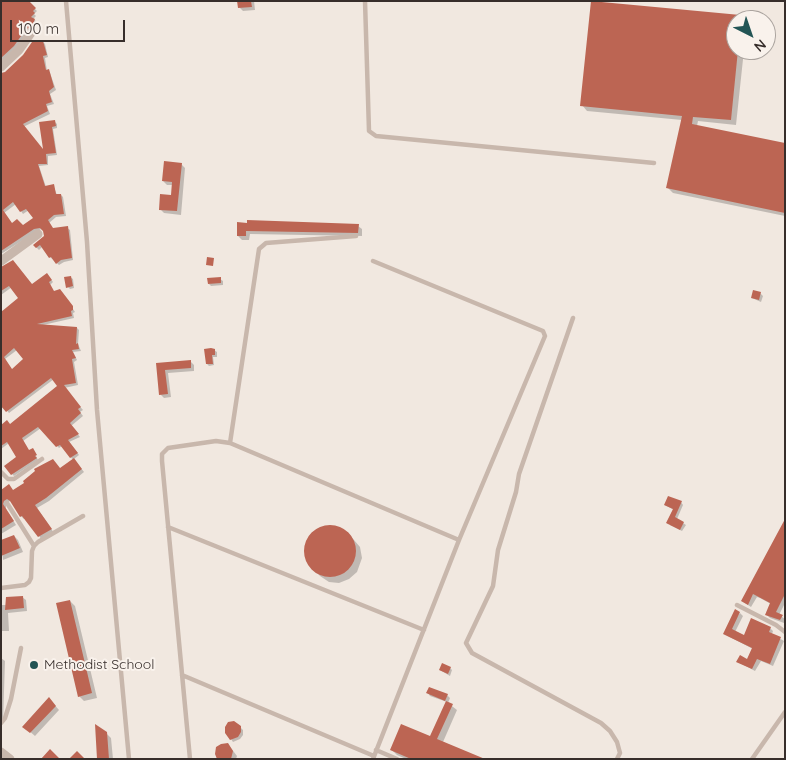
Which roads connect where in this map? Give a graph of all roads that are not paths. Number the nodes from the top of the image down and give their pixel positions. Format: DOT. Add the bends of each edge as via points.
graph roads {
  1 [pos="66,1"];
  2 [pos="365,1"];
  3 [pos="31,33"];
  4 [pos="1,67"];
  5 [pos="654,163"];
  6 [pos="38,234"];
  7 [pos="356,236"];
  8 [pos="1,261"];
  9 [pos="373,261"];
  10 [pos="573,318"];
  11 [pos="230,443"];
  12 [pos="42,459"];
  13 [pos="1,472"];
  14 [pos="7,503"];
  15 [pos="83,516"];
  16 [pos="168,526"];
  17 [pos="459,540"];
  18 [pos="34,546"];
  19 [pos="1,588"];
  20 [pos="737,604"];
  21 [pos="424,630"];
  22 [pos="785,632"];
  23 [pos="21,648"];
  24 [pos="182,675"];
  25 [pos="785,712"];
  26 [pos="1,723"];
  27 [pos="376,750"];
  28 [pos="1,752"];
  29 [pos="373,757"];
  30 [pos="10,759"];
  31 [pos="129,759"];
  32 [pos="190,759"];
  33 [pos="396,759"];
  34 [pos="617,759"];
  35 [pos="752,759"];
  1 -- 31 [label="lane" via="88,242 97,410"];
  2 -- 5 [label="lane" via="370,131 376,136"];
  3 -- 4 [label="street"];
  6 -- 8 [label="street"];
  7 -- 11 [label="lane" via="266,243 259,249"];
  9 -- 17 [label="lane" via="543,332 545,336"];
  10 -- 34 [label="lane" via="519,474 498,550 493,586 466,643 472,653 601,723 617,742 620,753"];
  11 -- 16 [label="lane" via="216,441 168,448 162,454"];
  11 -- 17 [label="lane"];
  12 -- 13 [label="lane" via="14,479 8,479"];
  14 -- 18 [label="lane"];
  15 -- 18 [label="lane"];
  16 -- 21 [label="lane"];
  16 -- 24 [label="lane"];
  17 -- 21 [label="lane"];
  18 -- 19 [label="lane" via="29,582"];
  20 -- 22 [label="lane"];
  21 -- 27 [label="lane"];
  23 -- 26 [label="lane" via="11,699"];
  24 -- 29 [label="lane"];
  24 -- 32 [label="lane"];
  25 -- 35 [label="lane"];
  27 -- 29 [label="lane"];
  27 -- 33 [label="lane"];
  28 -- 30 [label="street"];
}
